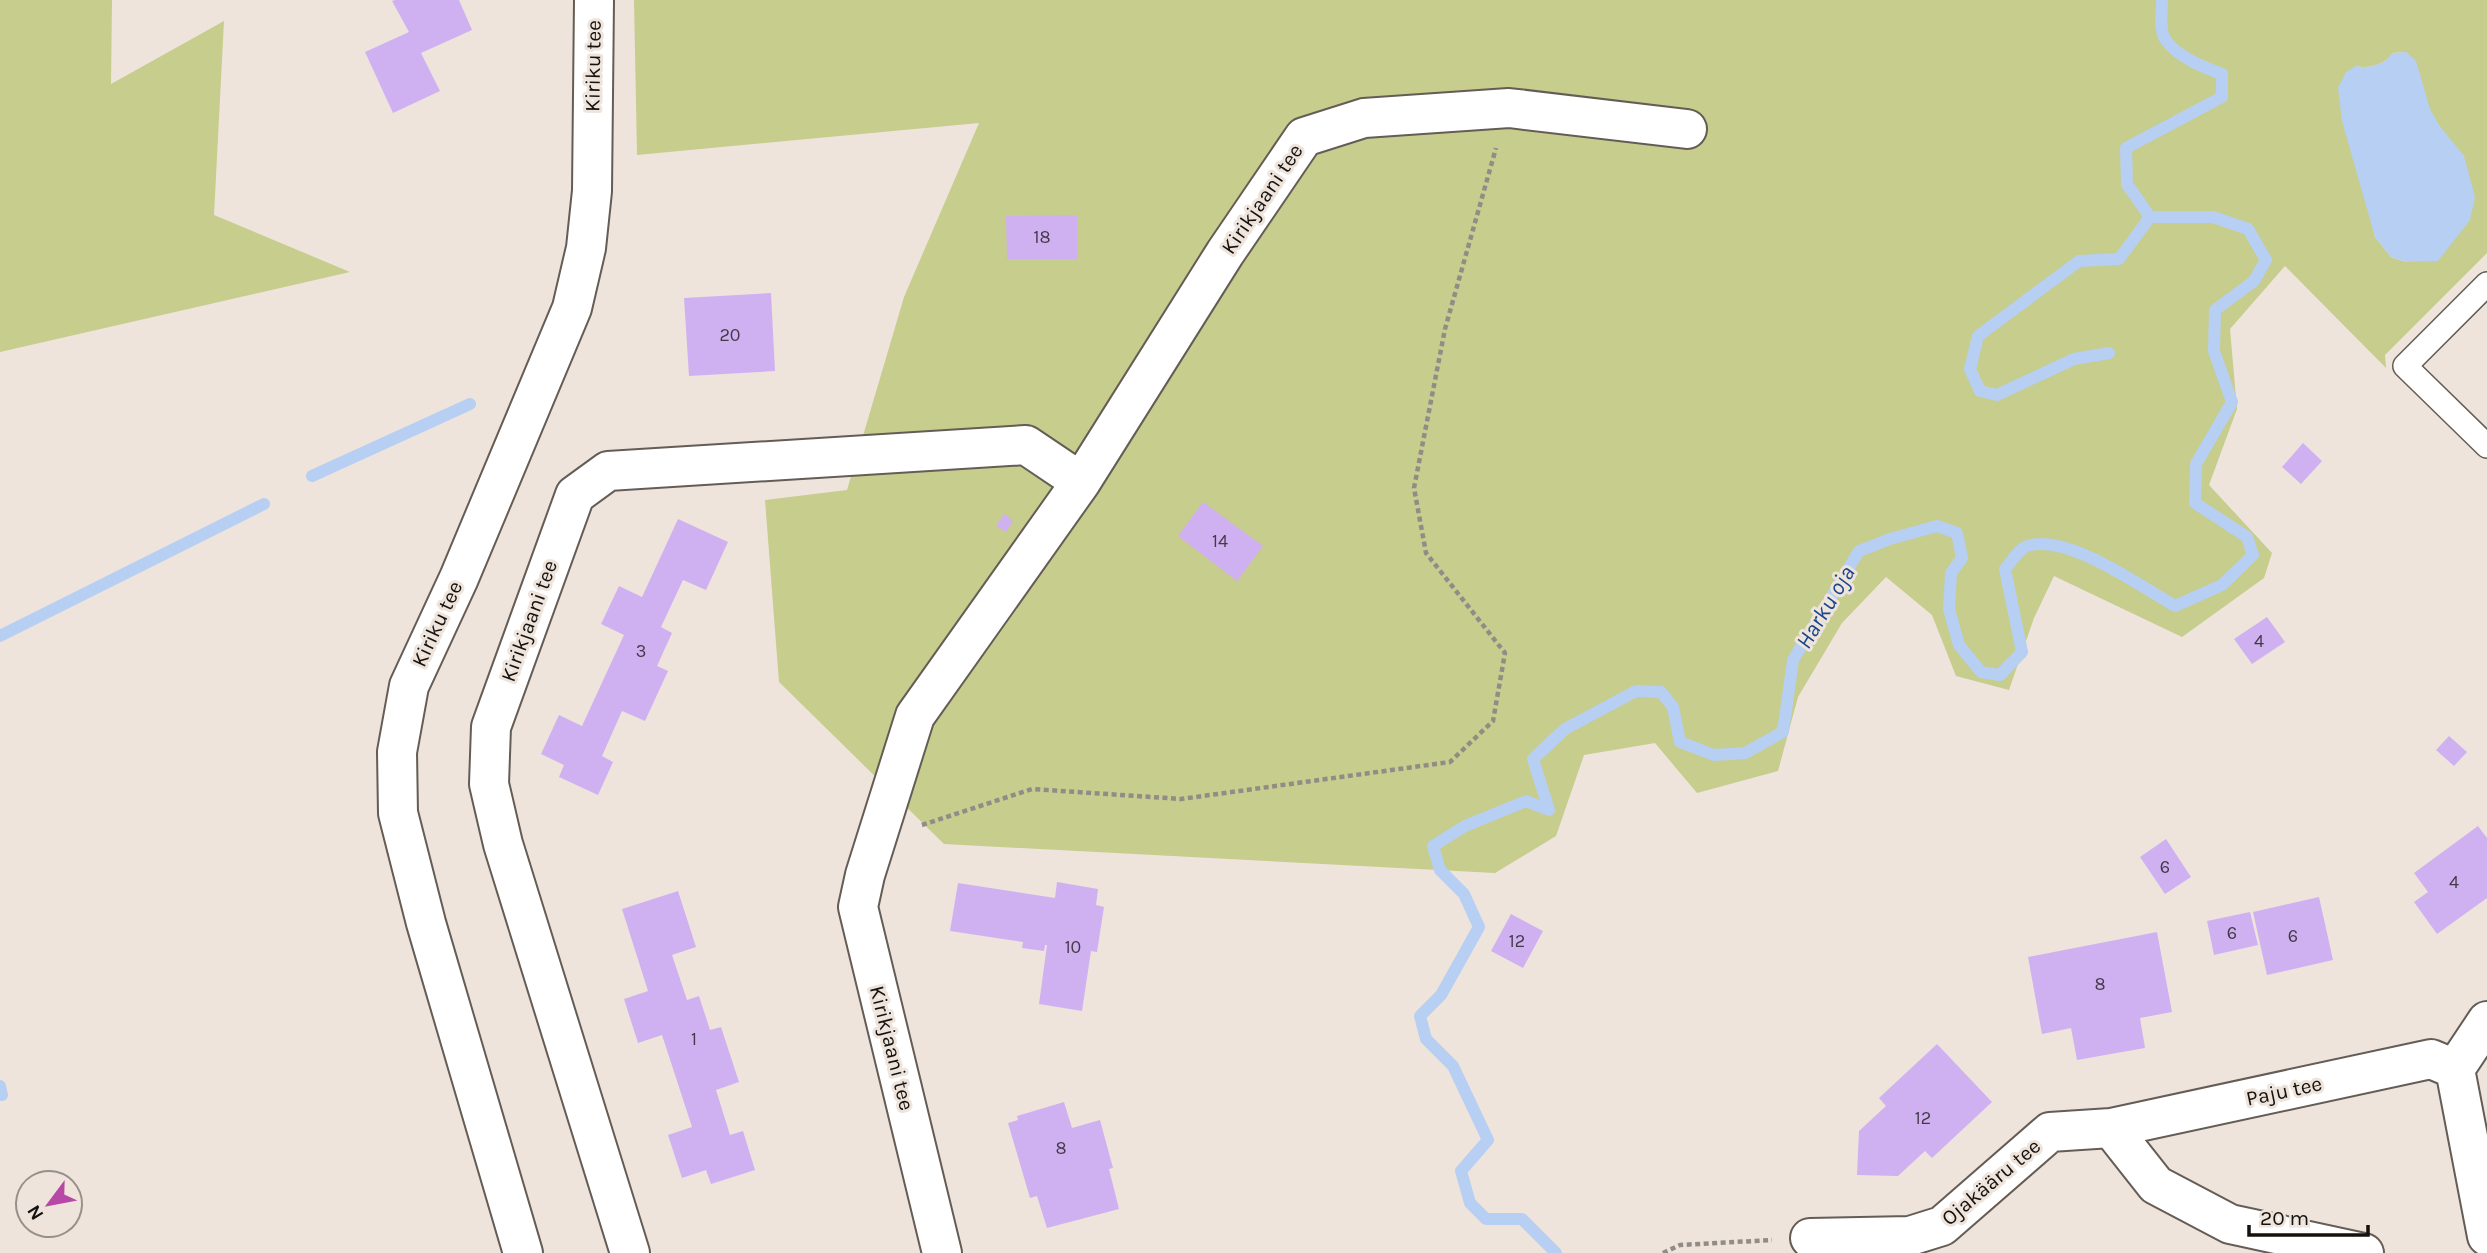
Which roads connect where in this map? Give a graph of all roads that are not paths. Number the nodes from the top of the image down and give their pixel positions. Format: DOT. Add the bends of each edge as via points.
graph roads {
  1 [pos="594,0"];
  2 [pos="1687,128"];
  3 [pos="2487,284"];
  4 [pos="2487,446"];
  5 [pos="1081,482"];
  6 [pos="2487,1021"];
  7 [pos="2455,1069"];
  8 [pos="2111,1128"];
  9 [pos="2487,1236"];
  10 [pos="1810,1238"];
  11 [pos="523,1253"];
  12 [pos="630,1253"];
  13 [pos="942,1253"];
  14 [pos="2364,1253"];
  1 -- 11 [label="street, Kiriku tee" via="592,191 586,248 572,308 409,685 397,752 401,825"];
  2 -- 5 [label="street, Kirikjaani tee" via="1509,108 1364,118 1304,137"];
  3 -- 4 [label="lane" via="2405,366"];
  5 -- 12 [label="street, Kirikjaani tee" via="1026,445 608,471 575,495 491,727 489,784 503,844"];
  5 -- 13 [label="street, Kirikjaani tee" via="915,716 858,907"];
  6 -- 7 [label="street"];
  7 -- 8 [label="street, Paju tee" via="2431,1059"];
  7 -- 9 [label="street"];
  8 -- 10 [label="street, Ojakääru tee" via="2050,1132 1942,1226 1910,1236"];
  8 -- 14 [label="street" via="2156,1185 2230,1224"];
}
